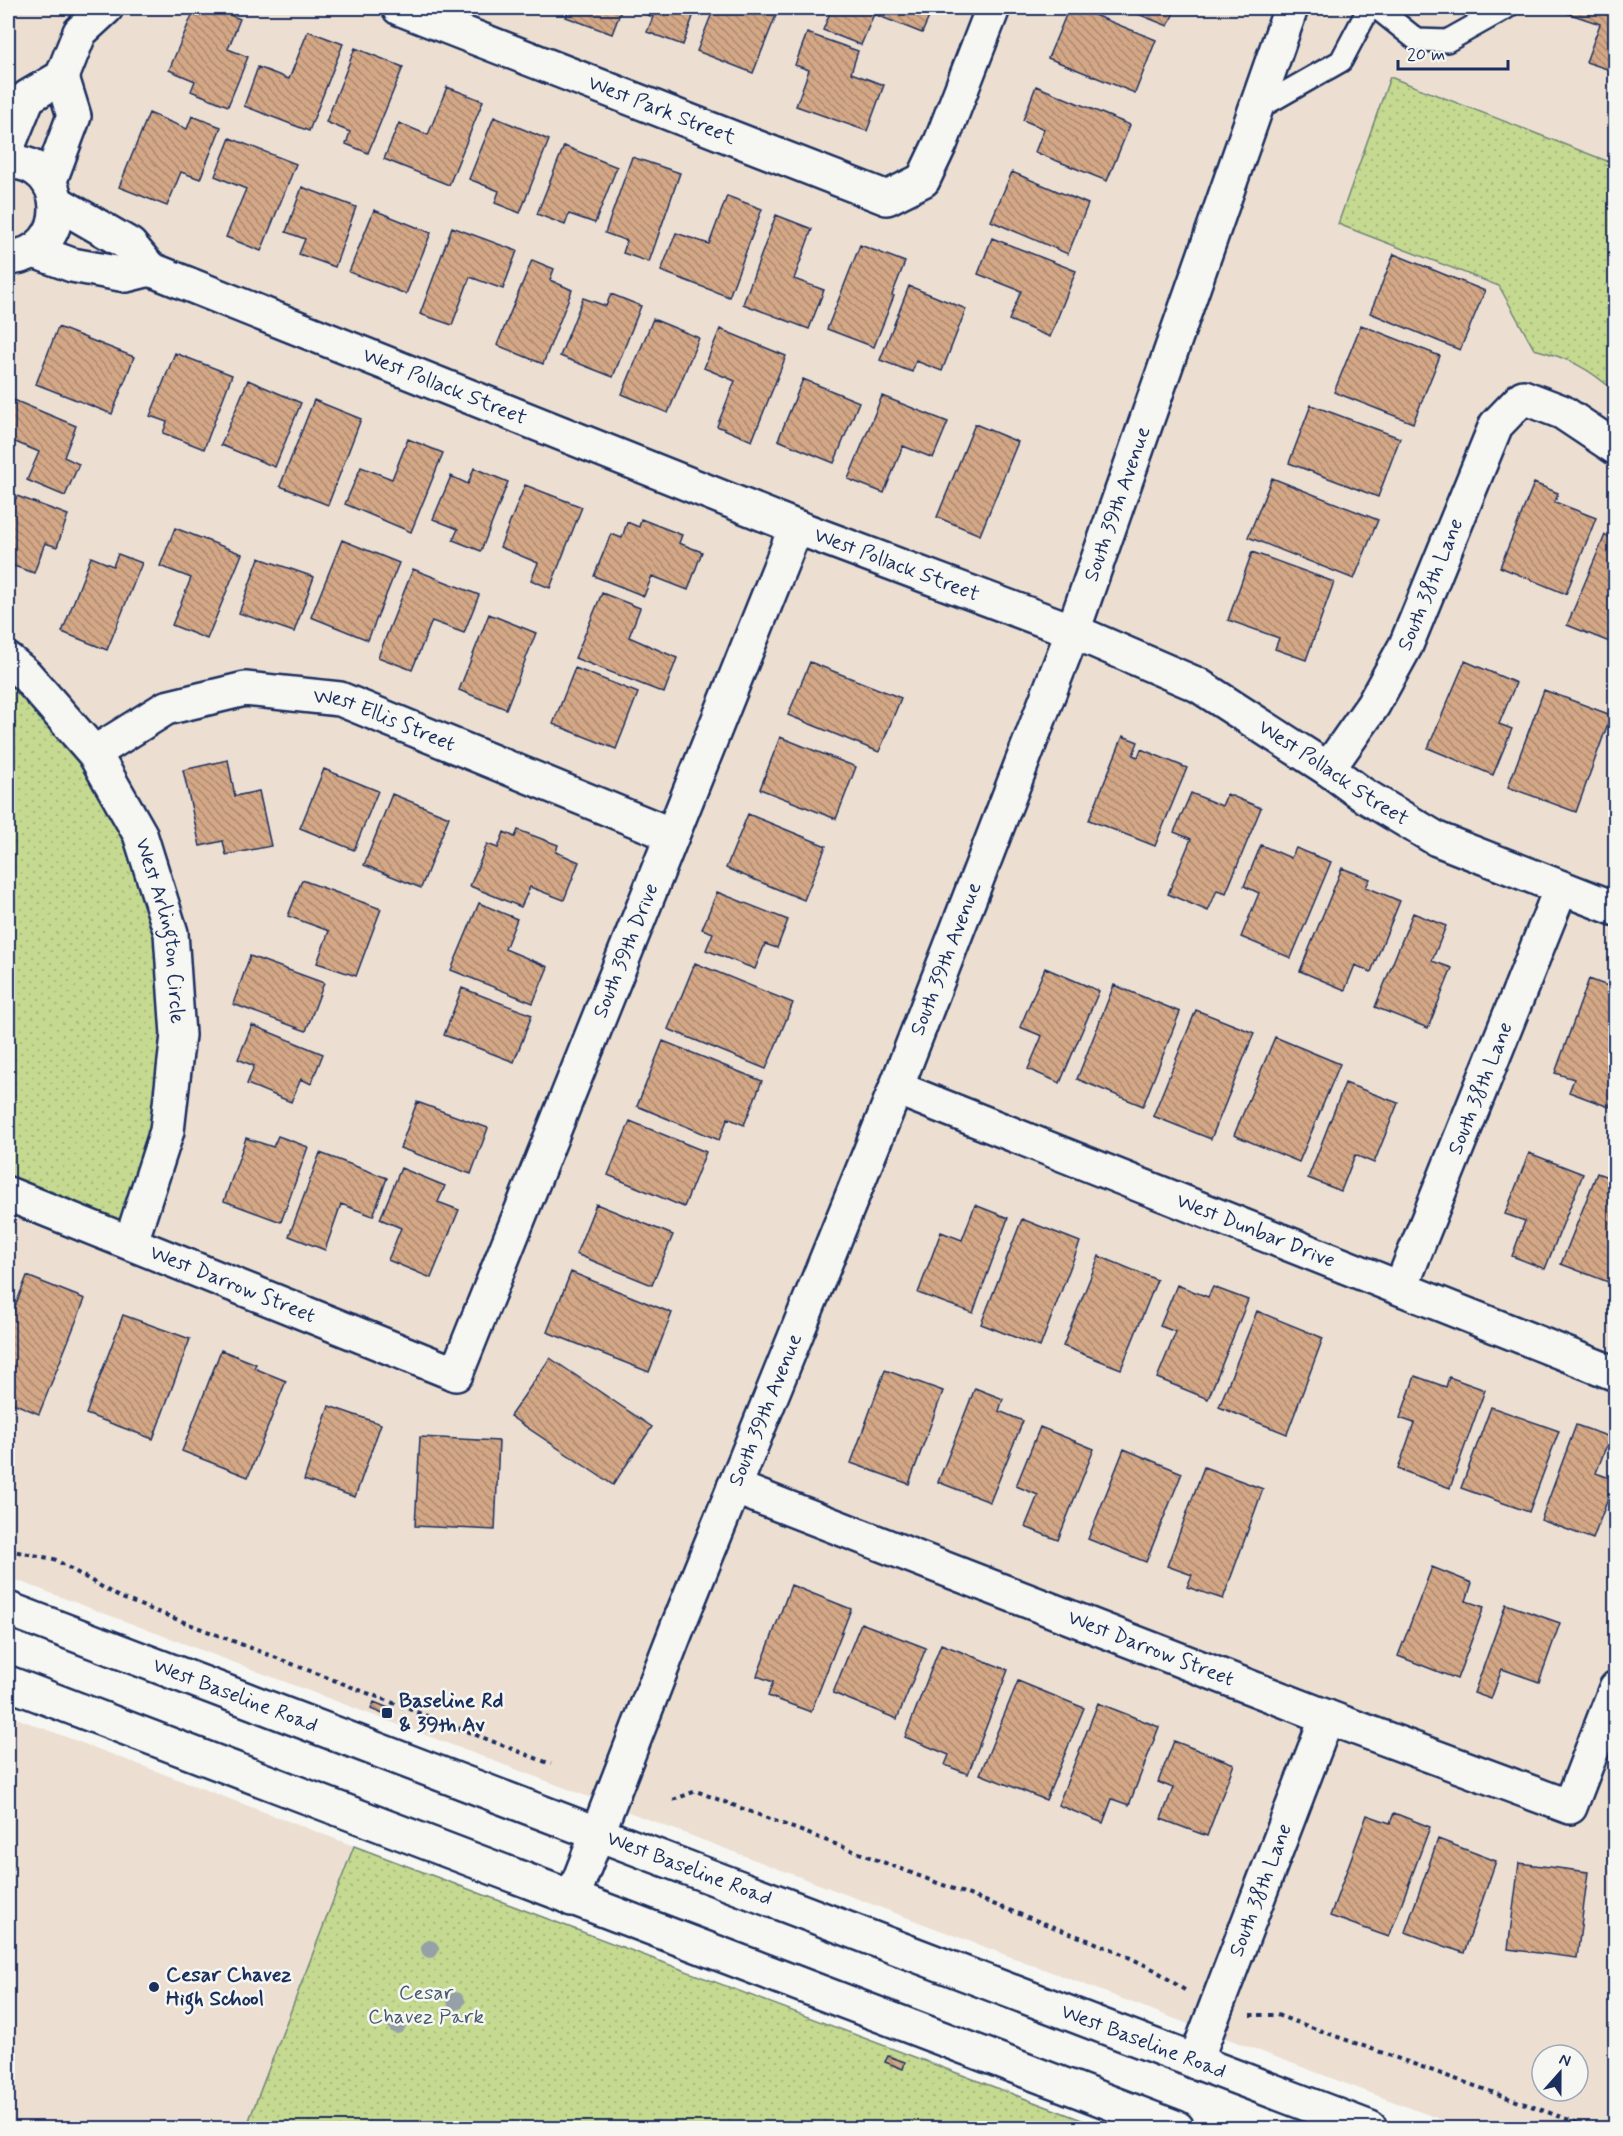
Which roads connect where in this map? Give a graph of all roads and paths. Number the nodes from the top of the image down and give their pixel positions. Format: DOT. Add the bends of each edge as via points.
graph roads {
  1 [pos="106,8"];
  2 [pos="399,8"];
  3 [pos="993,8"];
  4 [pos="1291,8"];
  5 [pos="1369,8"];
  6 [pos="1377,8"];
  7 [pos="1506,8"];
  8 [pos="79,20"];
  9 [pos="62,77"];
  10 [pos="1255,110"];
  11 [pos="8,146"];
  12 [pos="8,162"];
  13 [pos="53,193"];
  14 [pos="17,262"];
  15 [pos="150,269"];
  16 [pos="1616,448"];
  17 [pos="796,527"];
  18 [pos="1073,631"];
  19 [pos="8,660"];
  20 [pos="94,753"];
  21 [pos="1328,769"];
  22 [pos="672,835"];
  23 [pos="1561,888"];
  24 [pos="1616,909"];
  25 [pos="896,1088"];
  26 [pos="8,1194"];
  27 [pos="131,1242"];
  28 [pos="1401,1287"];
  29 [pos="456,1374"];
  30 [pos="1616,1374"];
  31 [pos="734,1487"];
  32 [pos="8,1550"];
  33 [pos="8,1609"];
  34 [pos="8,1683"];
  35 [pos="1616,1688"];
  36 [pos="1327,1717"];
  37 [pos="551,1764"];
  38 [pos="673,1800"];
  39 [pos="597,1834"];
  40 [pos="572,1899"];
  41 [pos="1186,1991"];
  42 [pos="1248,2015"];
  43 [pos="1195,2062"];
  44 [pos="1177,2128"];
  45 [pos="1370,2128"];
  46 [pos="1592,2128"];
  1 -- 8 [label="street"];
  2 -- 3 [label="street, West Park Street" via="887,198 923,180"];
  4 -- 10 [label="street, South 39th Avenue"];
  5 -- 10 [label="lane" via="1341,61"];
  6 -- 7 [label="lane" via="1417,40 1447,41"];
  8 -- 9 [label="street"];
  9 -- 11 [label="street" via="28,97"];
  9 -- 13 [label="street" via="74,116"];
  10 -- 18 [label="street, South 39th Avenue"];
  12 -- 13 [label="street, West Pollack Street" via="39,173"];
  13 -- 14 [label="street" via="57,216 53,230 45,242"];
  13 -- 15 [label="street, West Pollack Street" via="130,245"];
  14 -- 15 [label="street" via="72,265 126,275"];
  15 -- 17 [label="street, West Pollack Street"];
  16 -- 21 [label="street, South 38th Lane" via="1562,412 1523,397 1496,425 1406,645 1373,705"];
  17 -- 18 [label="street, West Pollack Street"];
  17 -- 22 [label="street, South 39th Drive"];
  18 -- 21 [label="street, West Pollack Street" via="1198,685"];
  18 -- 25 [label="street, South 39th Avenue"];
  19 -- 20 [label="street, West Arlington Circle" via="26,675"];
  20 -- 22 [label="street, West Ellis Street" via="166,708 245,689 340,699"];
  20 -- 27 [label="street, West Arlington Circle" via="140,834 171,933 178,1035 167,1131"];
  21 -- 23 [label="street, West Pollack Street" via="1437,839"];
  22 -- 29 [label="street, South 39th Drive"];
  23 -- 24 [label="street, West Pollack Street"];
  23 -- 28 [label="street, South 38th Lane"];
  25 -- 28 [label="street, West Dunbar Drive"];
  25 -- 31 [label="street, South 39th Avenue"];
  26 -- 27 [label="street, West Darrow Street"];
  27 -- 29 [label="street, West Darrow Street"];
  28 -- 30 [label="street, West Dunbar Drive"];
  31 -- 36 [label="street, West Darrow Street"];
  31 -- 39 [label="street, South 39th Avenue"];
  32 -- 37 [label="path" via="54,1558 118,1597"];
  33 -- 39 [label="street, West Baseline Road"];
  34 -- 40 [label="street"];
  35 -- 36 [label="street, West Darrow Street" via="1570,1808"];
  36 -- 43 [label="street, South 38th Lane"];
  38 -- 41 [label="path" via="696,1791 1114,1950"];
  39 -- 40 [label="street, South 39th Avenue"];
  39 -- 43 [label="street, West Baseline Road"];
  40 -- 44 [label="street"];
  42 -- 46 [label="path" via="1277,2015"];
  43 -- 45 [label="street, West Baseline Road"];
}
